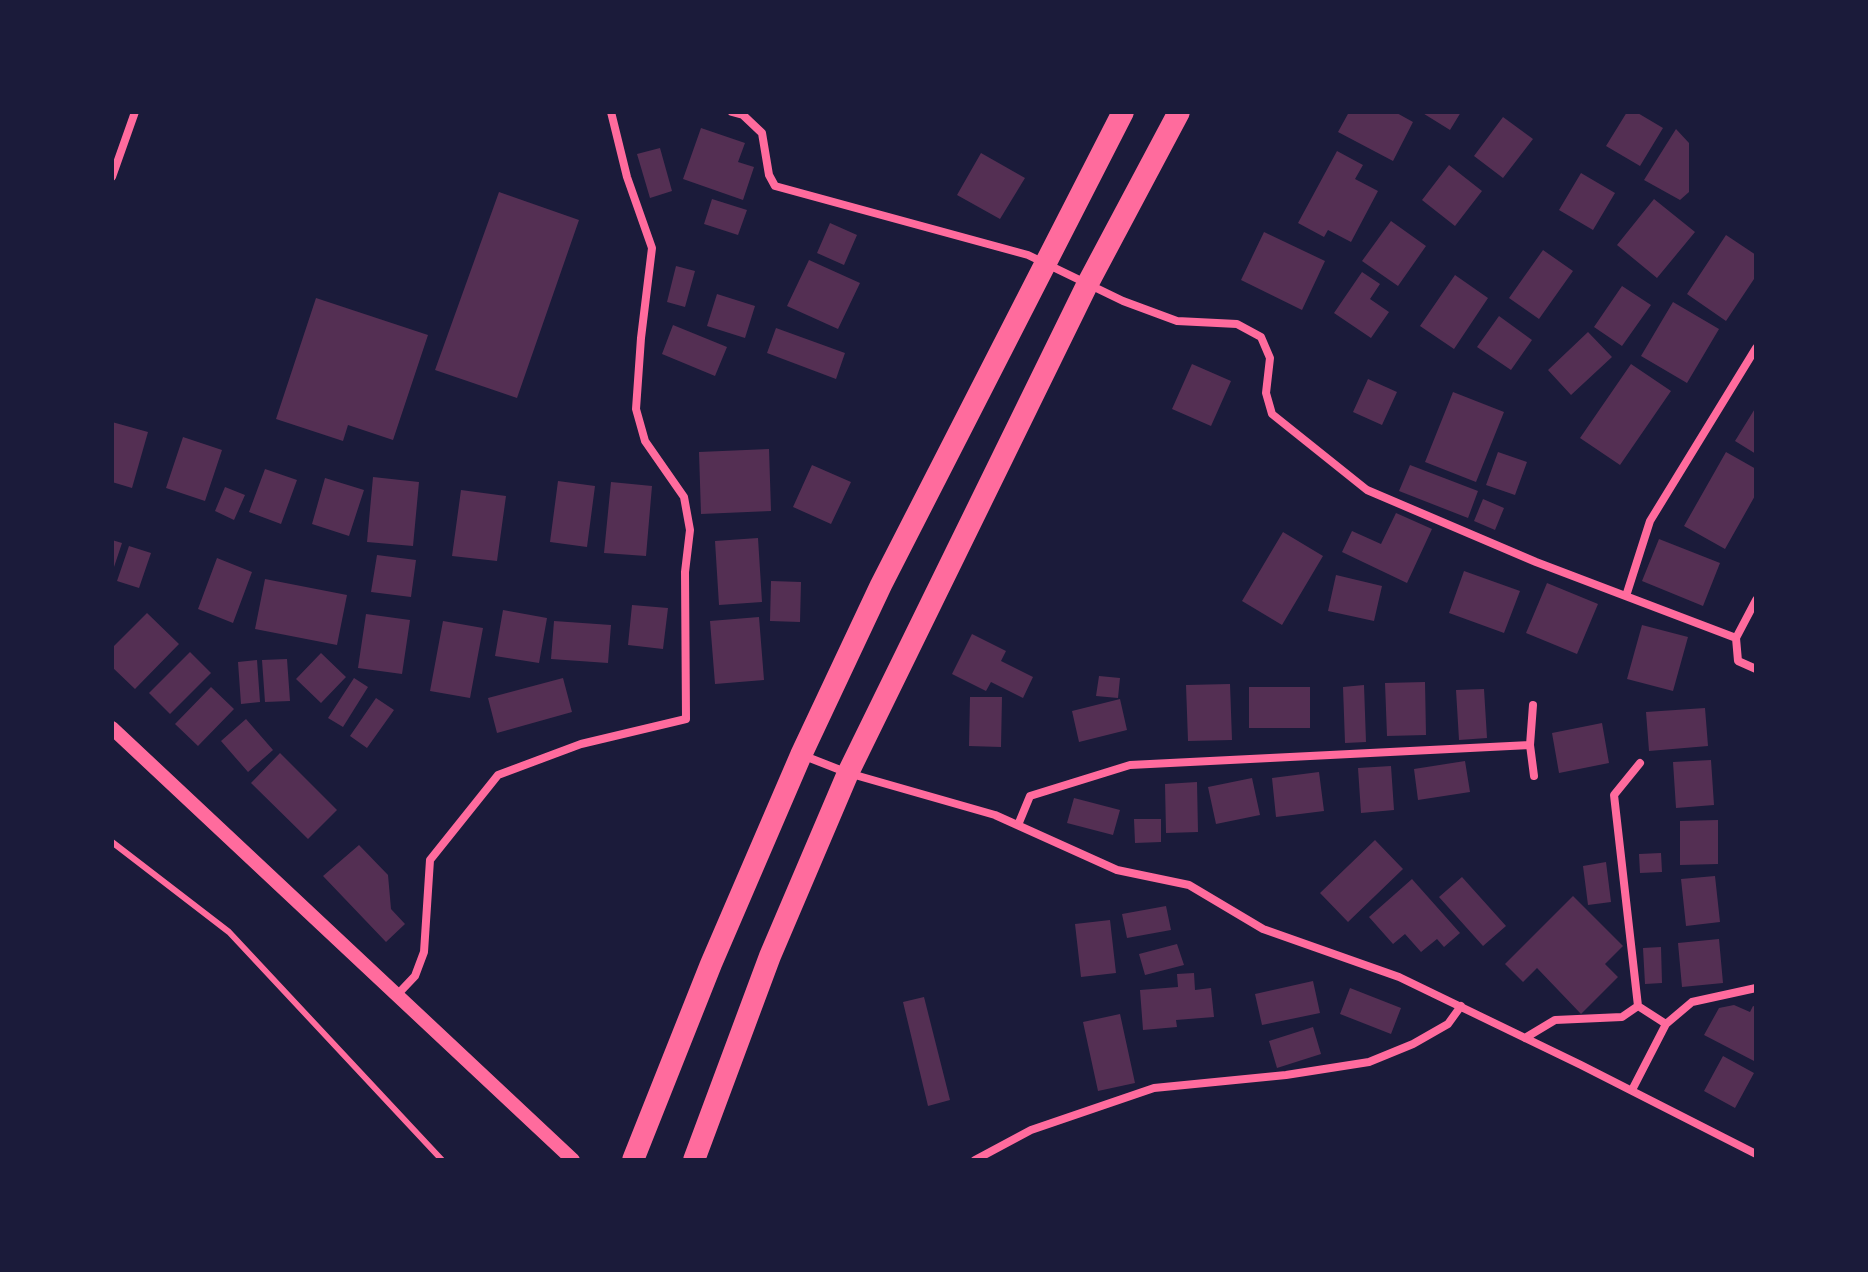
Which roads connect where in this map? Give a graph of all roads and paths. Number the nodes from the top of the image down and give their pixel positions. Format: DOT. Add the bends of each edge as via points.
graph roads {
  1 [pos="135,112"];
  2 [pos="611,112"];
  3 [pos="732,112"];
  4 [pos="1123,112"];
  5 [pos="1179,112"];
  6 [pos="112,177"];
  7 [pos="1044,262"];
  8 [pos="1087,285"];
  9 [pos="1755,346"];
  10 [pos="1626,596"];
  11 [pos="1756,600"];
  12 [pos="1736,638"];
  13 [pos="1756,669"];
  14 [pos="1533,705"];
  15 [pos="112,728"];
  16 [pos="1530,745"];
  17 [pos="801,755"];
  18 [pos="1640,763"];
  19 [pos="848,773"];
  20 [pos="1534,776"];
  21 [pos="1018,825"];
  22 [pos="112,842"];
  23 [pos="1756,988"];
  24 [pos="397,995"];
  25 [pos="1461,1006"];
  26 [pos="1638,1006"];
  27 [pos="1666,1024"];
  28 [pos="1525,1038"];
  29 [pos="1632,1090"];
  30 [pos="1756,1154"];
  31 [pos="442,1160"];
  32 [pos="573,1160"];
  33 [pos="633,1160"];
  34 [pos="694,1160"];
  35 [pos="975,1160"];
  1 -- 6 [label="street"];
  2 -- 24 [label="street" via="652,248 636,409 645,441 684,497 690,530 685,572 686,719 581,744 498,775 430,860 424,952 415,976"];
  3 -- 7 [label="street" via="762,133 775,186"];
  4 -- 7 [label="highway"];
  5 -- 8 [label="highway"];
  7 -- 8 [label="street"];
  7 -- 17 [label="highway"];
  8 -- 10 [label="street" via="1177,321 1237,324 1261,337 1270,358 1266,393 1272,414 1367,490"];
  8 -- 19 [label="highway"];
  9 -- 10 [label="street" via="1650,521"];
  10 -- 12 [label="street"];
  11 -- 12 [label="street"];
  12 -- 13 [label="street" via="1738,661"];
  14 -- 16 [label="street"];
  15 -- 24 [label="street"];
  16 -- 20 [label="street"];
  16 -- 21 [label="street" via="1130,765 1030,796"];
  17 -- 19 [label="street"];
  17 -- 33 [label="highway"];
  18 -- 26 [label="street" via="1614,795"];
  19 -- 21 [label="street"];
  19 -- 34 [label="highway" via="770,956"];
  21 -- 25 [label="street" via="1117,870 1189,885 1263,929 1399,977"];
  22 -- 31 [label="lane" via="229,932"];
  23 -- 27 [label="street" via="1692,1002"];
  24 -- 32 [label="street"];
  25 -- 28 [label="street"];
  25 -- 35 [label="street" via="1448,1024 1369,1062 1154,1088 1031,1130"];
  26 -- 27 [label="street"];
  26 -- 28 [label="street" via="1622,1017 1555,1020"];
  27 -- 29 [label="street"];
  28 -- 29 [label="street"];
  29 -- 30 [label="street"];
}
